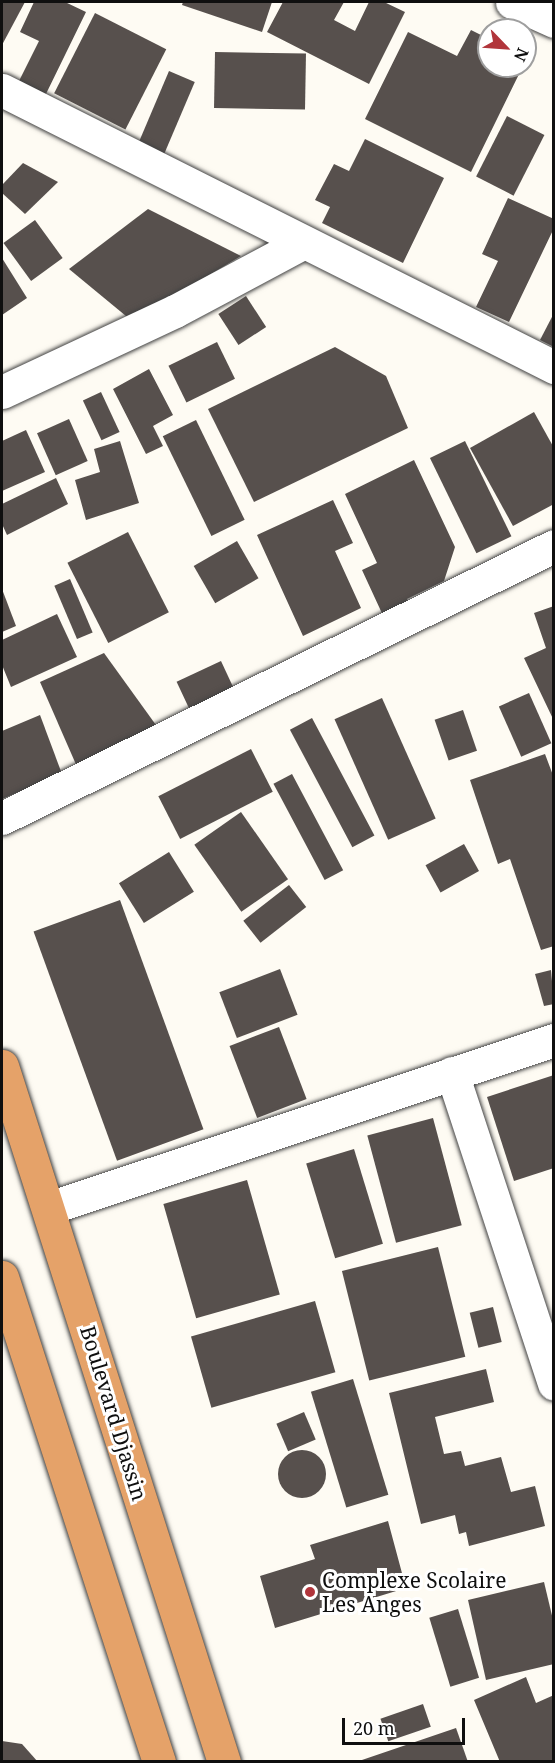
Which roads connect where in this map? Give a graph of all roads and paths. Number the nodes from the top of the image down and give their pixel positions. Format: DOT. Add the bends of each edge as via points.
graph roads {
  1 [pos="512,2"];
  2 [pos="554,21"];
  3 [pos="2,90"];
  4 [pos="304,242"];
  5 [pos="554,367"];
  6 [pos="2,392"];
  7 [pos="554,546"];
  8 [pos="2,818"];
  9 [pos="554,1040"];
  10 [pos="2,1066"];
  11 [pos="452,1073"];
  12 [pos="50,1208"];
  13 [pos="2,1277"];
  14 [pos="554,1384"];
  15 [pos="159,1761"];
  16 [pos="224,1761"];
  1 -- 2 [label="street"];
  3 -- 4 [label="street"];
  4 -- 5 [label="street"];
  4 -- 6 [label="street" via="175,312"];
  7 -- 8 [label="street"];
  9 -- 11 [label="street"];
  10 -- 12 [label="highway, Boulevard Djassin"];
  11 -- 12 [label="street"];
  11 -- 14 [label="street"];
  12 -- 16 [label="highway, Boulevard Djassin"];
  13 -- 15 [label="highway"];
}
